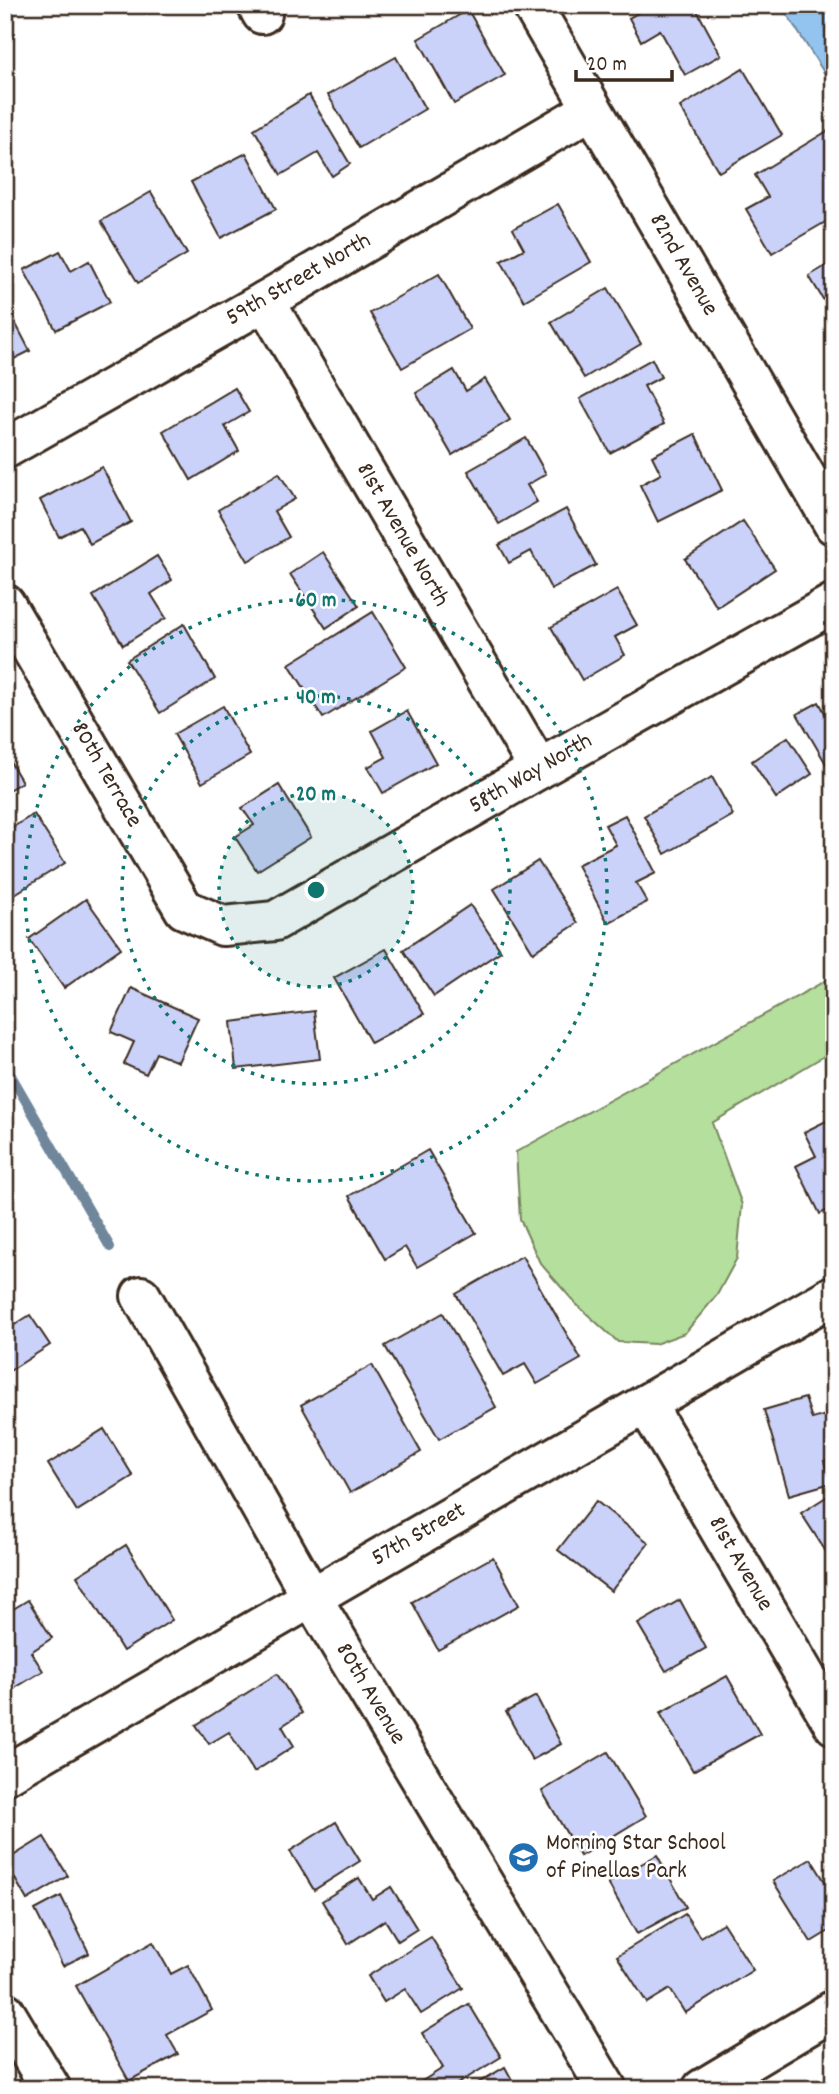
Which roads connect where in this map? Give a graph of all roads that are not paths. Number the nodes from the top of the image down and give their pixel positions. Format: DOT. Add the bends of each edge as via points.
graph roads {
  1 [pos="531,5"];
  2 [pos="592,109"];
  3 [pos="265,301"];
  4 [pos="5,449"];
  5 [pos="834,525"];
  6 [pos="834,603"];
  7 [pos="5,604"];
  8 [pos="539,769"];
  9 [pos="223,926"];
  10 [pos="834,1295"];
  11 [pos="141,1296"];
  12 [pos="646,1404"];
  13 [pos="312,1598"];
  14 [pos="834,1725"];
  15 [pos="5,1776"];
  16 [pos="834,2011"];
  17 [pos="5,2012"];
  18 [pos="51,2089"];
  19 [pos="607,2089"];
  20 [pos="702,2089"];
  1 -- 2 [label="street, 82nd Avenue"];
  2 -- 3 [label="street, 59th Street North"];
  2 -- 5 [label="street, 82nd Avenue"];
  3 -- 4 [label="street, 59th Street North"];
  3 -- 8 [label="street, 81st Avenue North"];
  6 -- 8 [label="street, 58th Way North"];
  7 -- 9 [label="street, 80th Terrace" via="184,909"];
  8 -- 9 [label="street, 58th Way North" via="275,921"];
  10 -- 12 [label="street, 57th Street"];
  11 -- 13 [label="street, 80th Avenue"];
  12 -- 13 [label="street, 57th Street"];
  12 -- 14 [label="street, 81st Avenue"];
  13 -- 15 [label="street, 57th Street"];
  13 -- 19 [label="street, 80th Avenue"];
  16 -- 20 [label="street"];
  17 -- 18 [label="street"];
}
